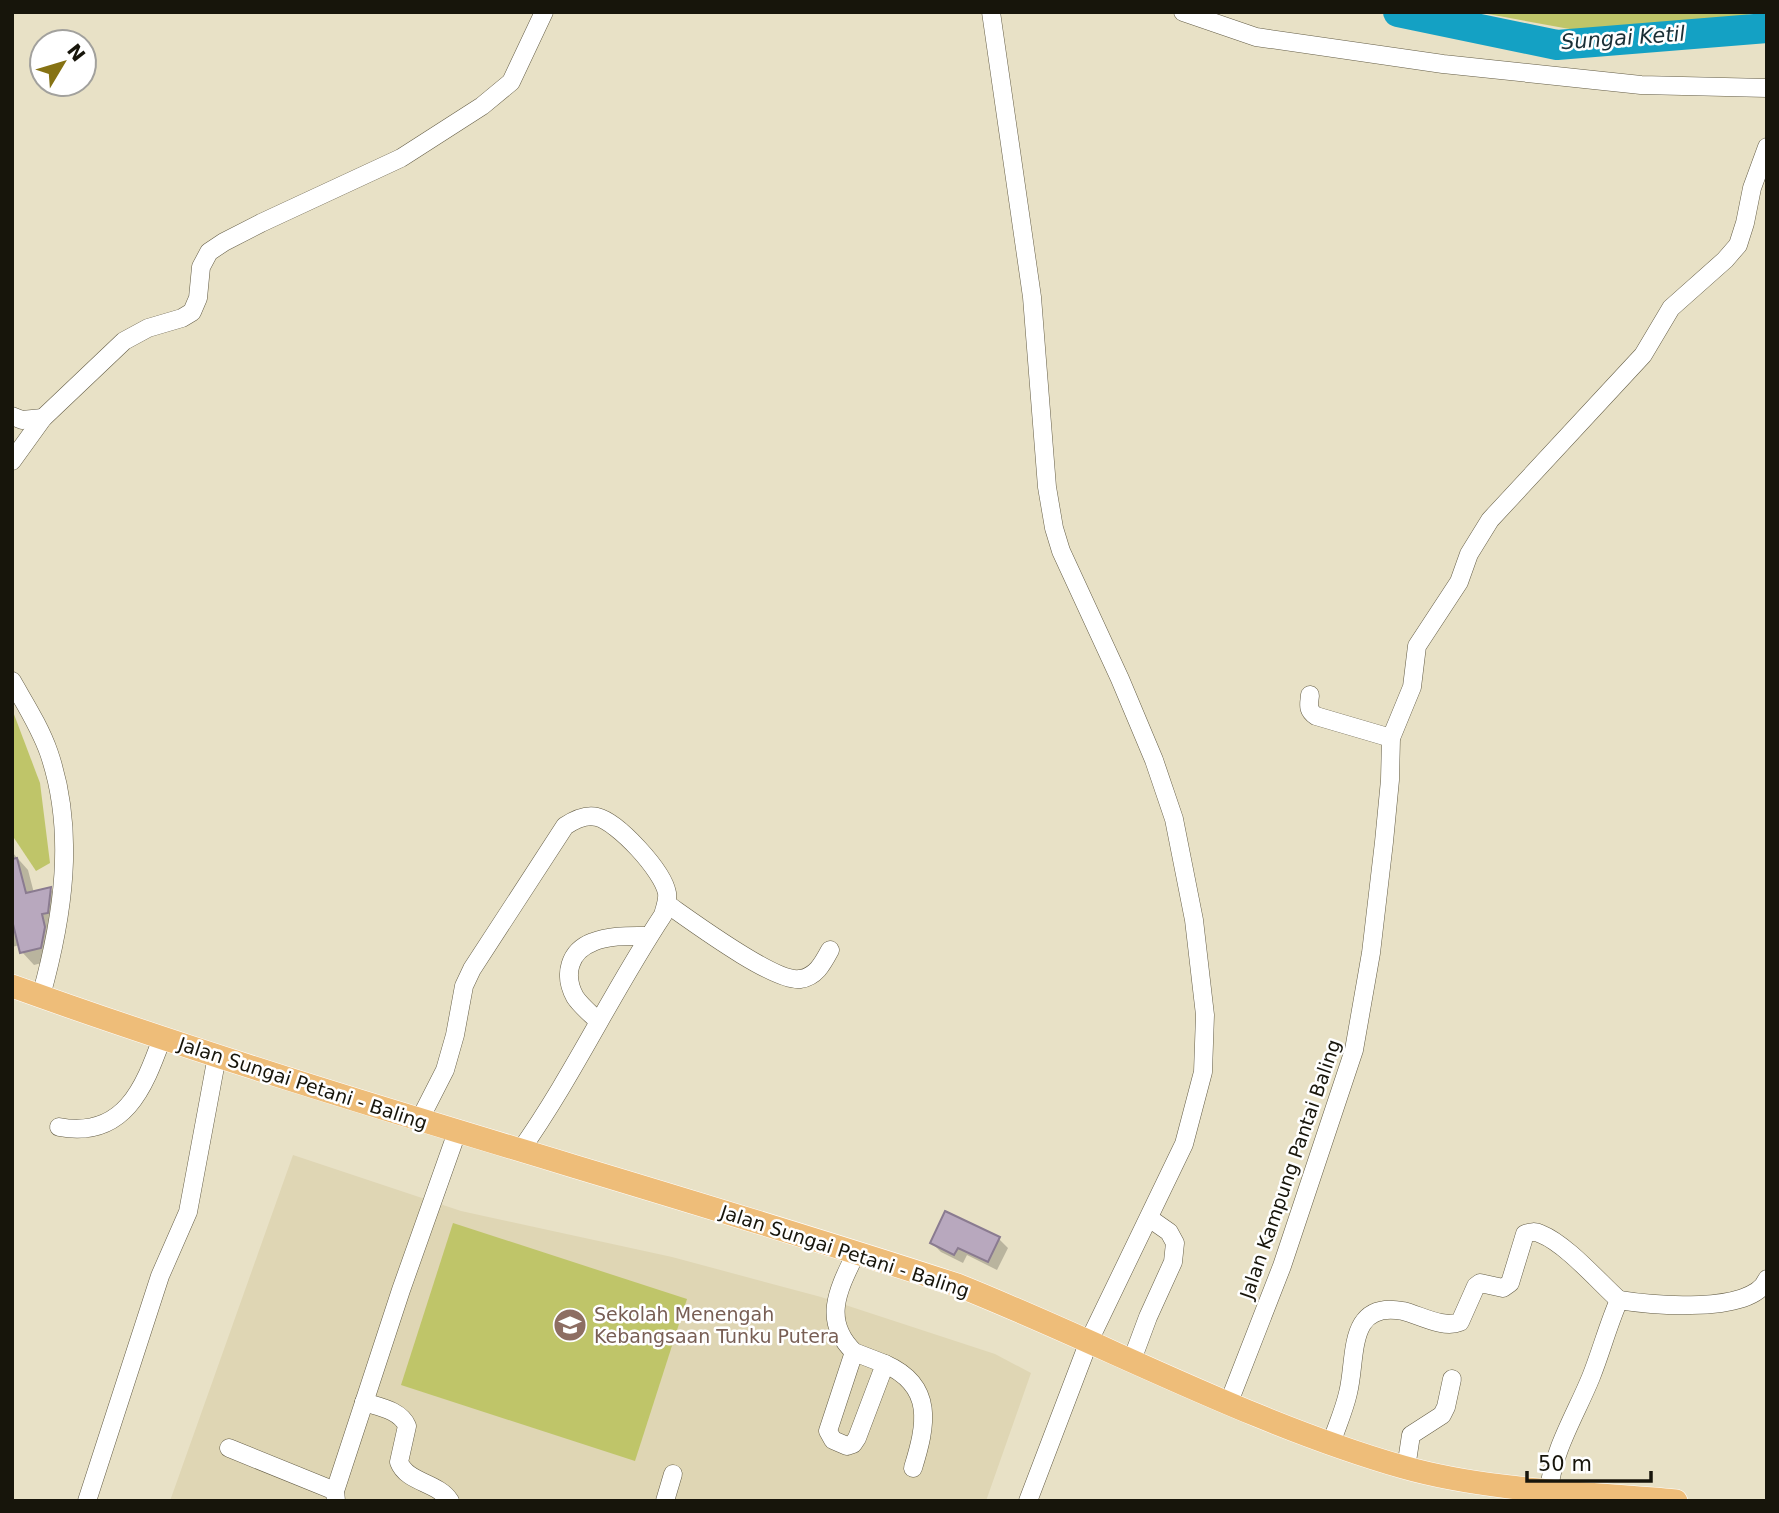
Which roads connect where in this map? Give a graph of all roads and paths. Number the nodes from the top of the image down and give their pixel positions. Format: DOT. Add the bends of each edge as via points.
graph roads {
  1 [pos="544,12"];
  2 [pos="991,12"];
  3 [pos="1183,12"];
  4 [pos="1767,88"];
  5 [pos="1767,147"];
  6 [pos="12,415"];
  7 [pos="43,418"];
  8 [pos="12,461"];
  9 [pos="12,681"];
  10 [pos="1310,695"];
  11 [pos="1391,737"];
  12 [pos="667,904"];
  13 [pos="648,936"];
  14 [pos="830,950"];
  15 [pos="12,986"];
  16 [pos="41,996"];
  17 [pos="598,1021"];
  18 [pos="162,1038"];
  19 [pos="218,1056"];
  20 [pos="419,1121"];
  21 [pos="60,1127"];
  22 [pos="457,1132"];
  23 [pos="520,1151"];
  24 [pos="1149,1218"];
  25 [pos="856,1253"];
  26 [pos="1767,1279"];
  27 [pos="1619,1300"];
  28 [pos="1089,1341"];
  29 [pos="854,1352"];
  30 [pos="1132,1360"];
  31 [pos="885,1364"];
  32 [pos="1452,1379"];
  33 [pos="363,1402"];
  34 [pos="1229,1402"];
  35 [pos="1331,1444"];
  36 [pos="229,1448"];
  37 [pos="913,1468"];
  38 [pos="1406,1468"];
  39 [pos="673,1474"];
  40 [pos="1549,1490"];
  41 [pos="336,1496"];
  42 [pos="1572,1496"];
  43 [pos="88,1501"];
  44 [pos="450,1501"];
  45 [pos="666,1501"];
  46 [pos="1028,1501"];
  47 [pos="1676,1501"];
  1 -- 7 [label="street" via="512,82 401,158 216,246 201,267 192,312 124,341"];
  2 -- 24 [label="street" via="1032,297 1054,528 1174,818 1202,969 1205,1044 1199,1094 1181,1153"];
  3 -- 4 [label="street" via="1256,37 1443,64 1641,85"];
  5 -- 11 [label="street, Jalan Kampung Pantai Baling" via="1738,245 1671,308 1643,355 1480,534 1459,582 1418,646 1412,687"];
  6 -- 7 [label="street" via="22,420"];
  7 -- 8 [label="street"];
  9 -- 16 [label="street" via="48,751 63,807 60,915"];
  10 -- 11 [label="street" via="1310,712 1316,716"];
  11 -- 34 [label="street, Jalan Kampung Pantai Baling" via="1371,953 1354,1050 1286,1254"];
  12 -- 13 [label="street"];
  12 -- 14 [label="street" via="718,940 784,977 809,977"];
  12 -- 20 [label="street" via="659,877 616,827 588,816 565,826 472,969 445,1070"];
  13 -- 17 [label="street"];
  13 -- 17 [label="street" via="595,941 571,962 568,974 574,995"];
  15 -- 16 [label="main road, Jalan Sungai Petani - Baling"];
  16 -- 18 [label="main road, Jalan Sungai Petani - Baling"];
  17 -- 23 [label="street" via="549,1110"];
  18 -- 19 [label="main road, Jalan Sungai Petani - Baling"];
  18 -- 21 [label="street" via="141,1091 123,1111 95,1128"];
  19 -- 20 [label="main road, Jalan Sungai Petani - Baling"];
  19 -- 43 [label="street" via="188,1212 160,1276"];
  20 -- 22 [label="main road, Jalan Sungai Petani - Baling"];
  22 -- 23 [label="main road, Jalan Sungai Petani - Baling"];
  22 -- 33 [label="street"];
  23 -- 25 [label="main road, Jalan Sungai Petani - Baling"];
  24 -- 28 [label="street"];
  24 -- 30 [label="street" via="1169,1232 1175,1243 1173,1262"];
  25 -- 28 [label="main road, Jalan Sungai Petani - Baling" via="957,1285"];
  25 -- 29 [label="street" via="843,1280 835,1319 840,1337"];
  26 -- 27 [label="street" via="1752,1294 1725,1302 1679,1305"];
  27 -- 35 [label="street" via="1549,1239 1534,1231 1525,1234 1510,1283 1503,1288 1476,1286 1457,1324 1385,1308 1363,1322 1357,1332 1349,1393"];
  27 -- 40 [label="street" via="1559,1450"];
  28 -- 30 [label="main road, Jalan Sungai Petani - Baling"];
  28 -- 46 [label="street"];
  29 -- 31 [label="street"];
  29 -- 31 [label="street" via="828,1431 840,1444 847,1446 857,1438"];
  30 -- 34 [label="main road, Jalan Sungai Petani - Baling"];
  31 -- 37 [label="street" via="912,1384 924,1406 923,1433"];
  32 -- 38 [label="street" via="1442,1415 1411,1435"];
  33 -- 41 [label="street"];
  33 -- 44 [label="street" via="406,1421 401,1468 440,1490"];
  34 -- 35 [label="main road, Jalan Sungai Petani - Baling"];
  35 -- 38 [label="main road, Jalan Sungai Petani - Baling"];
  36 -- 41 [label="street"];
  38 -- 40 [label="main road, Jalan Sungai Petani - Baling"];
  39 -- 45 [label="street"];
  40 -- 42 [label="main road, Jalan Sungai Petani - Baling"];
  42 -- 47 [label="main road, Jalan Sungai Petani - Baling"];
}
